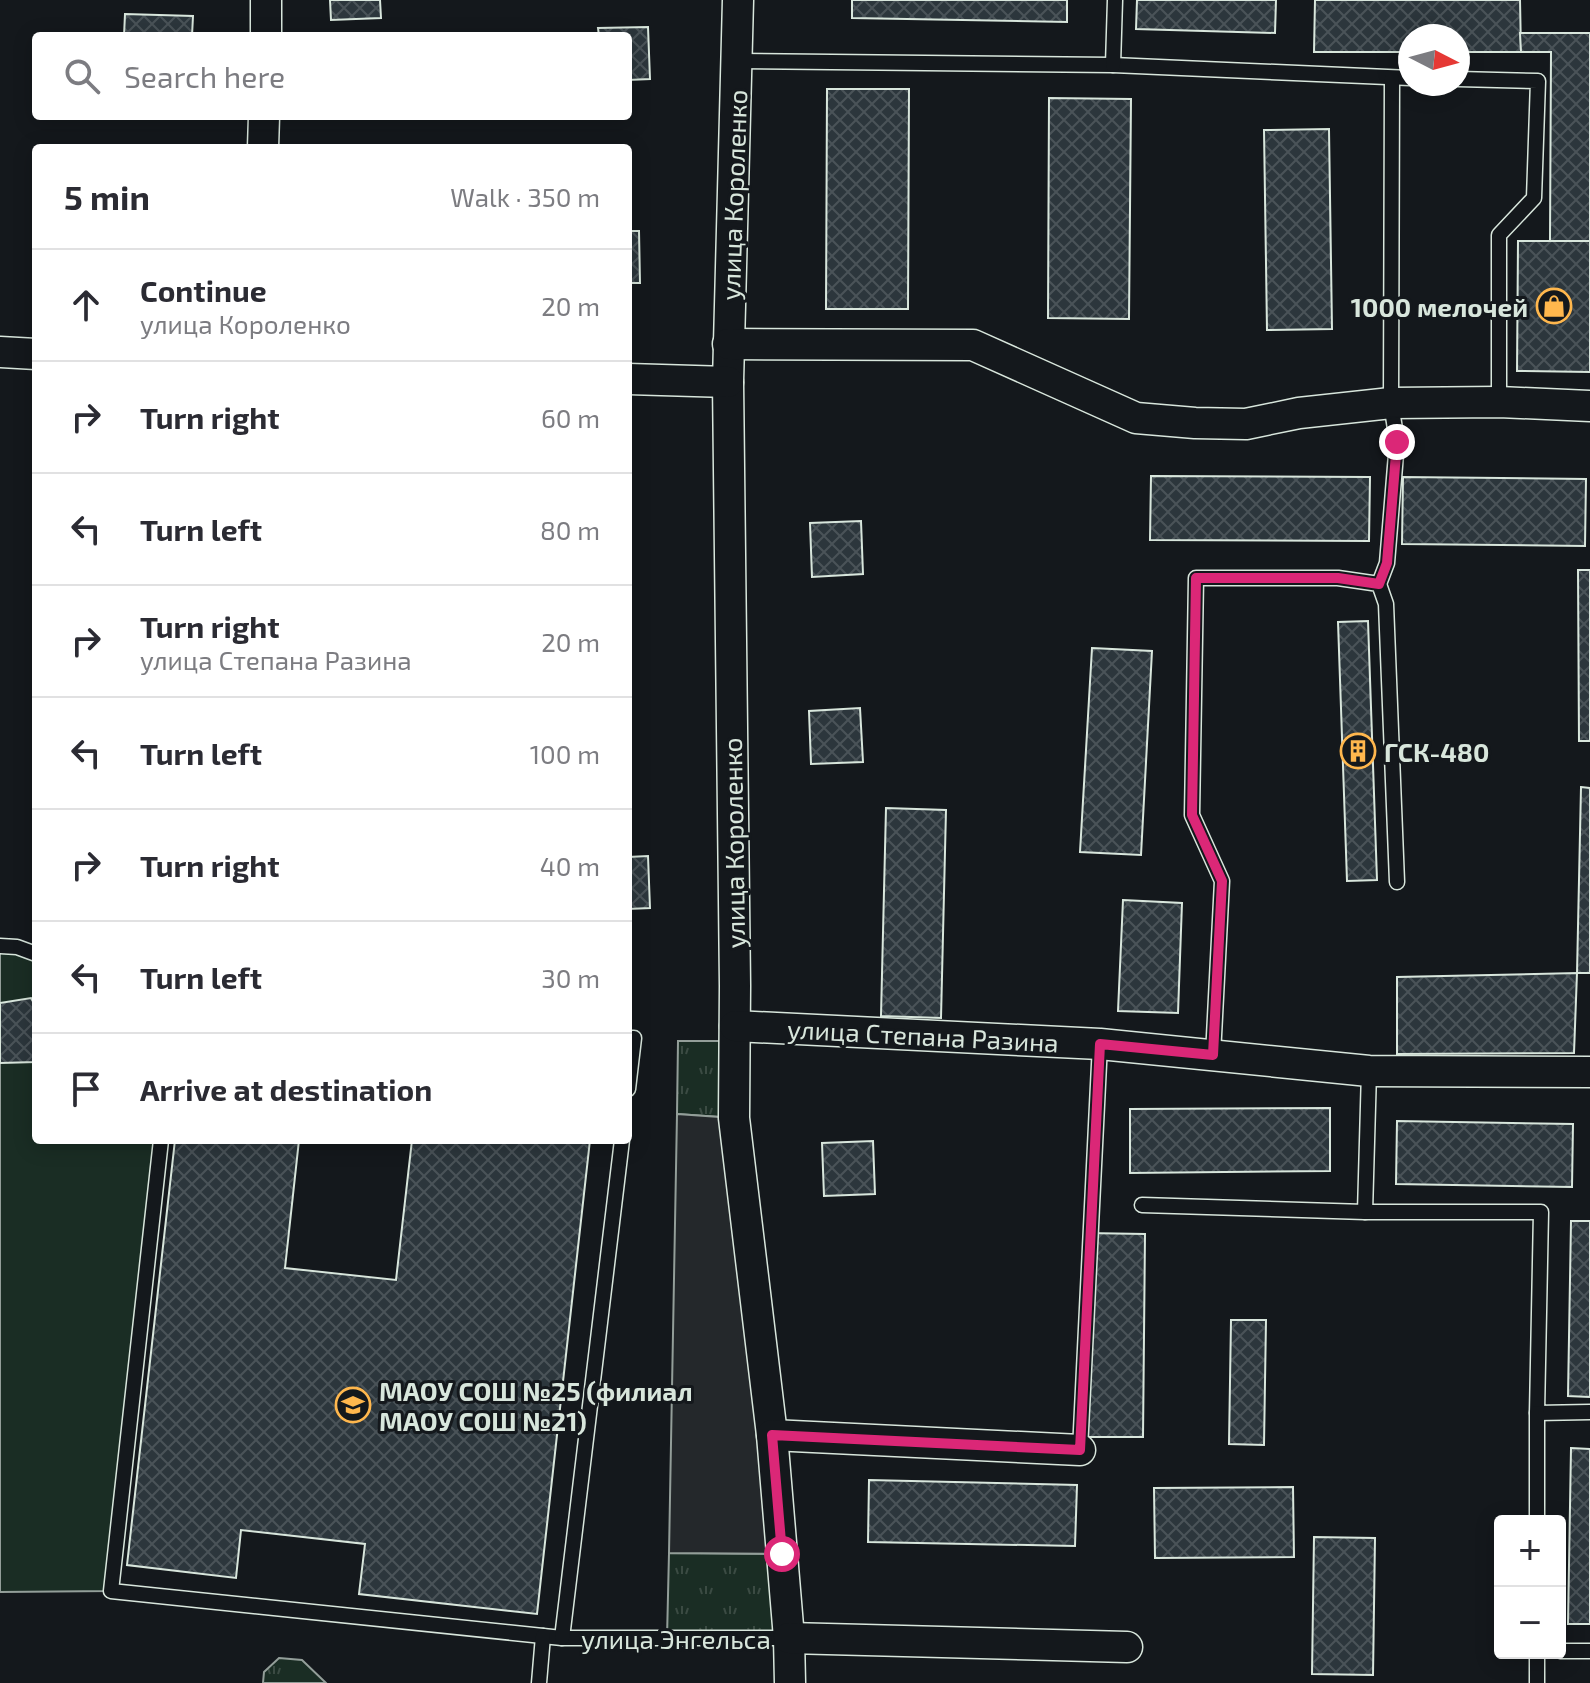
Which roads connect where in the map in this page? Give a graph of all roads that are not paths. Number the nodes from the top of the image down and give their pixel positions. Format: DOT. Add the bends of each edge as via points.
graph roads {
  1 [pos="266,0"];
  2 [pos="738,0"];
  3 [pos="1115,0"];
  4 [pos="266,32"];
  5 [pos="737,61"];
  6 [pos="1113,65"];
  7 [pos="1392,78"];
  8 [pos="1398,78"];
  9 [pos="1470,79"];
  10 [pos="264,120"];
  11 [pos="263,144"];
  12 [pos="728,344"];
  13 [pos="0,352"];
  14 [pos="32,354"];
  15 [pos="632,379"];
  16 [pos="728,382"];
  17 [pos="1499,402"];
  18 [pos="1391,403"];
  19 [pos="1590,406"];
  20 [pos="1379,584"];
  21 [pos="1397,882"];
  22 [pos="0,946"];
  23 [pos="32,953"];
  24 [pos="735,1026"];
  25 [pos="1100,1044"];
  26 [pos="1213,1055"];
  27 [pos="1369,1071"];
  28 [pos="1590,1072"];
  29 [pos="161,1144"];
  30 [pos="622,1144"];
  31 [pos="1142,1205"];
  32 [pos="1365,1212"];
  33 [pos="1590,1412"];
  34 [pos="1537,1413"];
  35 [pos="772,1435"];
  36 [pos="1080,1450"];
  37 [pos="1537,1515"];
  38 [pos="543,1636"];
  39 [pos="562,1638"];
  40 [pos="789,1638"];
  41 [pos="1127,1647"];
  42 [pos="1566,1651"];
  43 [pos="1590,1651"];
  44 [pos="1537,1659"];
  45 [pos="539,1683"];
  46 [pos="790,1683"];
  47 [pos="1537,1683"];
  1 -- 4 [label="street"];
  2 -- 5 [label="street, улица Короленко"];
  3 -- 6 [label="lane"];
  5 -- 6 [label="lane"];
  5 -- 12 [label="street, улица Короленко"];
  6 -- 7 [label="lane"];
  7 -- 8 [label="lane"];
  7 -- 18 [label="lane"];
  9 -- 17 [label="lane" via="1538,81 1534,198 1499,235"];
  10 -- 11 [label="street"];
  12 -- 16 [label="street, улица Короленко"];
  12 -- 18 [label="street" via="973,345 1136,418 1246,424"];
  13 -- 14 [label="street"];
  15 -- 16 [label="street"];
  16 -- 24 [label="street, улица Короленко"];
  17 -- 18 [label="street"];
  17 -- 19 [label="street"];
  18 -- 20 [label="lane" via="1397,442 1387,563"];
  20 -- 21 [label="lane" via="1386,604"];
  20 -- 26 [label="lane" via="1338,578 1196,578 1192,815 1222,881"];
  22 -- 23 [label="lane"];
  24 -- 25 [label="street, улица Степана Разина"];
  24 -- 35 [label="street, улица Короленко" via="734,1118"];
  25 -- 26 [label="street, улица Степана Разина"];
  25 -- 36 [label="lane"];
  26 -- 27 [label="street, улица Степана Разина"];
  27 -- 28 [label="street, улица Степана Разина"];
  27 -- 32 [label="lane"];
  29 -- 38 [label="lane, улица Энгельса" via="111,1591"];
  30 -- 39 [label="lane"];
  31 -- 32 [label="lane"];
  32 -- 34 [label="lane" via="1541,1212"];
  33 -- 34 [label="lane"];
  34 -- 37 [label="lane"];
  35 -- 36 [label="street"];
  35 -- 40 [label="street, улица Короленко"];
  38 -- 39 [label="lane, улица Энгельса"];
  38 -- 45 [label="lane"];
  39 -- 40 [label="lane, улица Энгельса"];
  40 -- 41 [label="street"];
  40 -- 46 [label="street, улица Короленко"];
  42 -- 43 [label="lane"];
  44 -- 47 [label="lane"];
}
